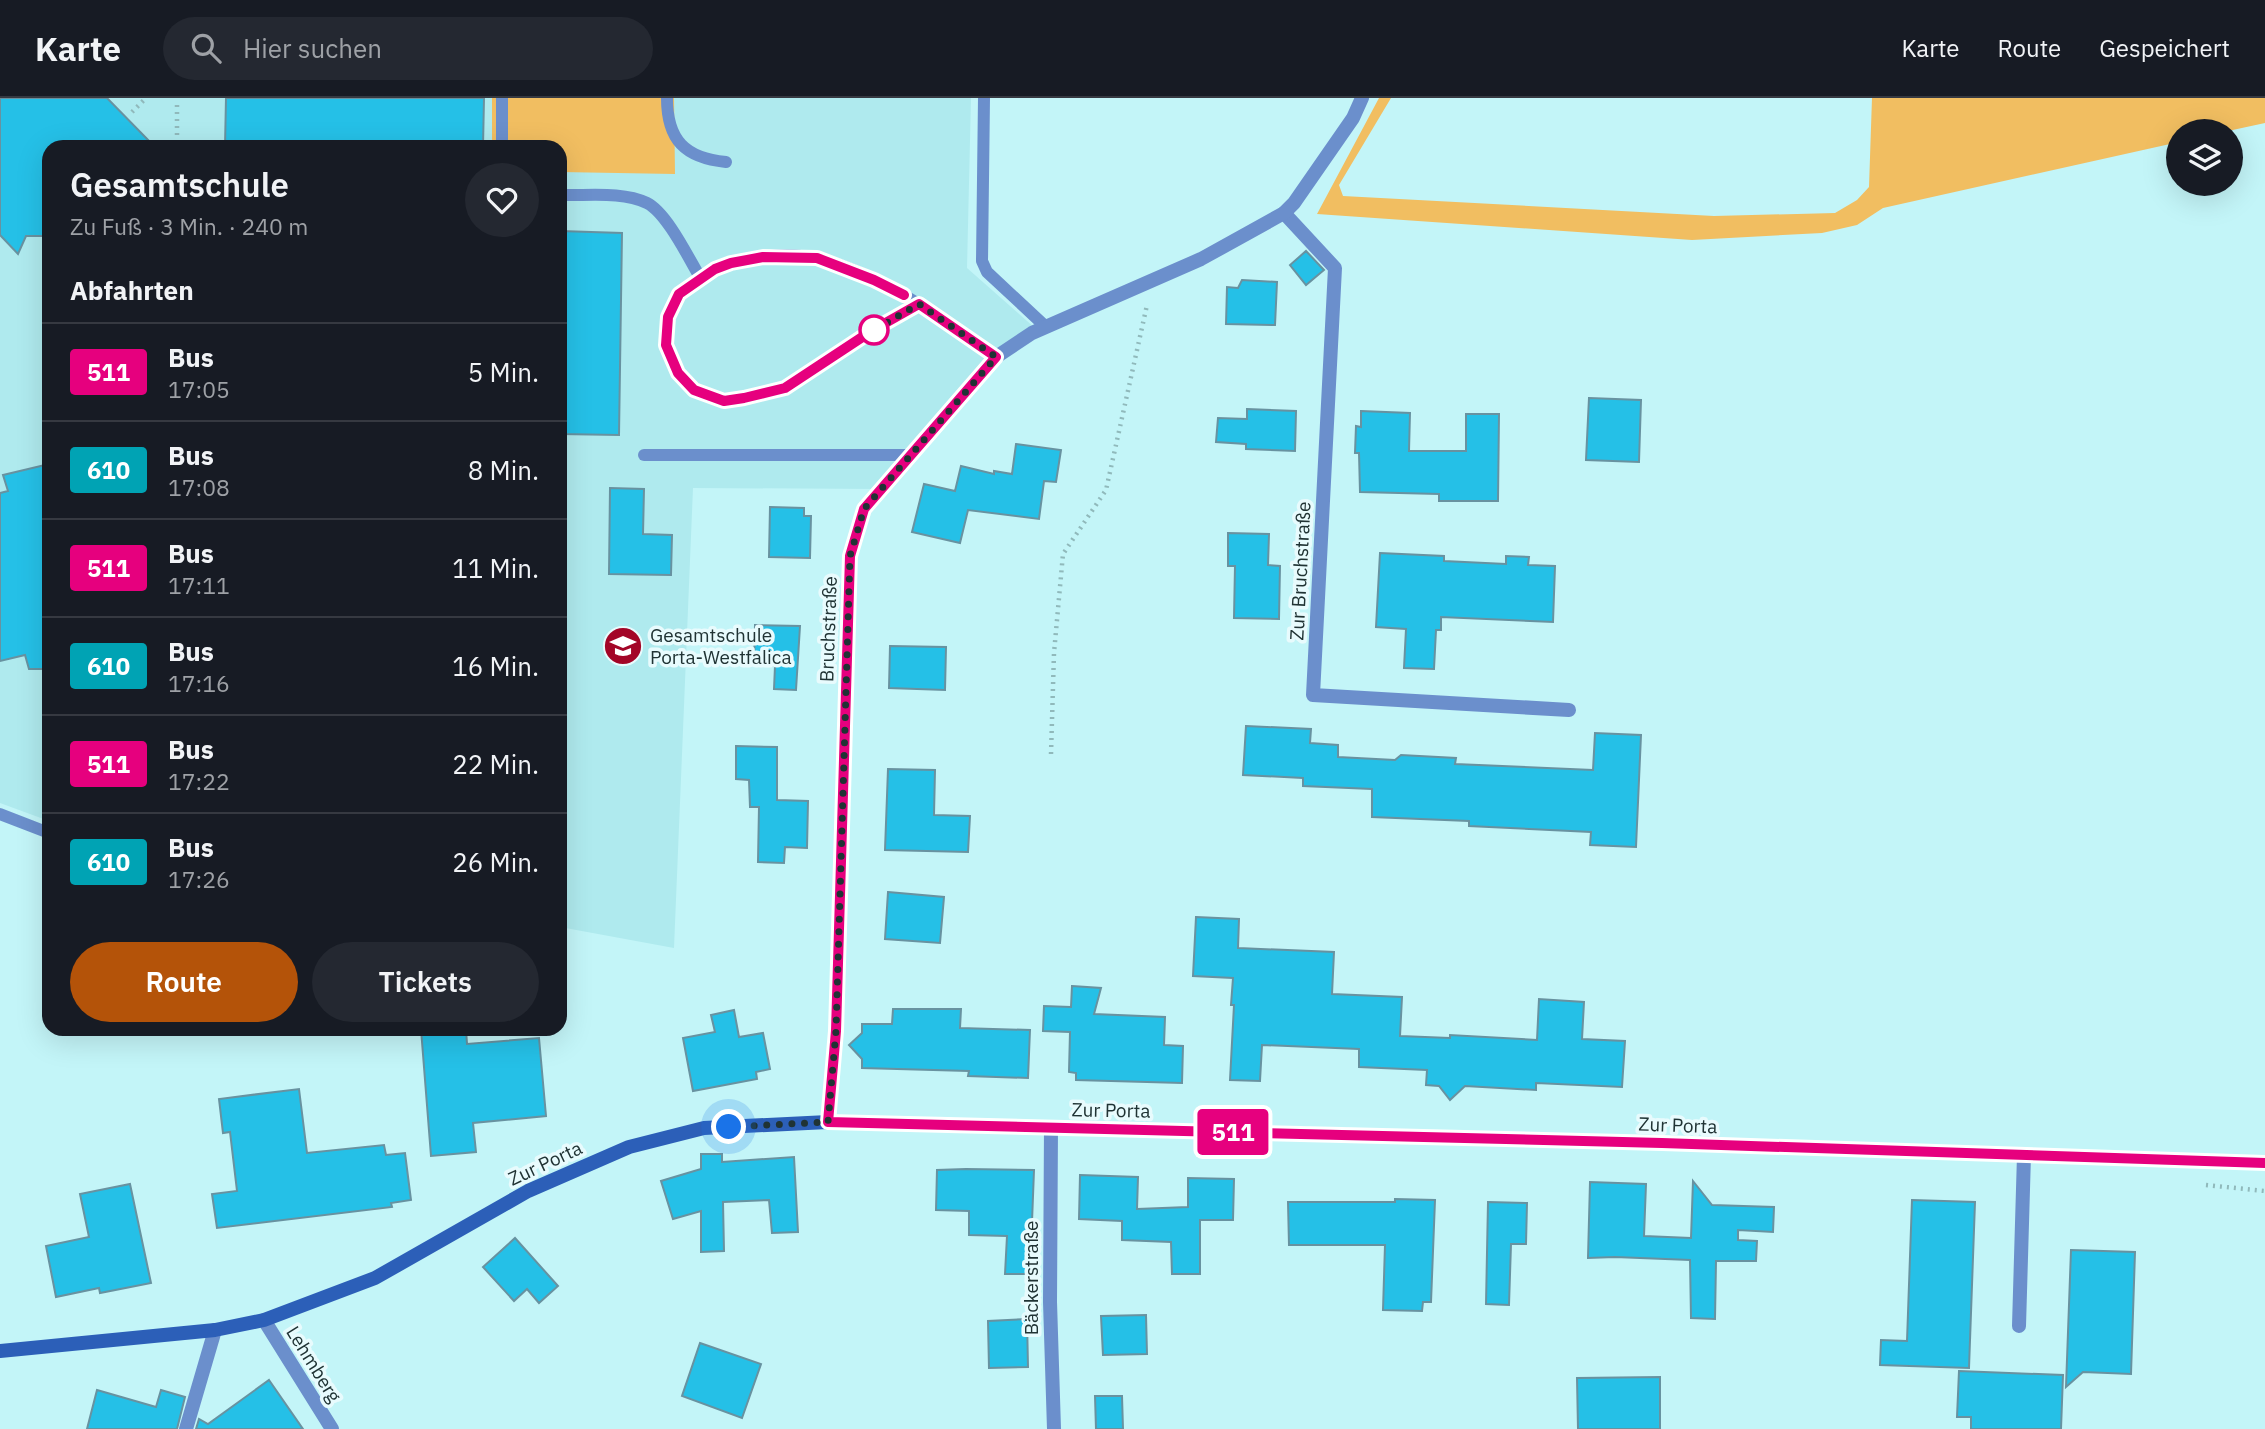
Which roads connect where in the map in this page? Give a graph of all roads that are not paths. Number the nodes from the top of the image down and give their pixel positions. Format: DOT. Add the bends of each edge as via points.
graph roads {
  1 [pos="502,98"];
  2 [pos="667,98"];
  3 [pos="984,98"];
  4 [pos="1362,98"];
  5 [pos="502,140"];
  6 [pos="726,162"];
  7 [pos="567,195"];
  8 [pos="1284,213"];
  9 [pos="701,279"];
  10 [pos="919,304"];
  11 [pos="1046,327"];
  12 [pos="996,357"];
  13 [pos="644,455"];
  14 [pos="908,455"];
  15 [pos="1569,710"];
  16 [pos="0,814"];
  17 [pos="42,830"];
  18 [pos="828,1122"];
  19 [pos="1051,1127"];
  20 [pos="2024,1155"];
  21 [pos="2265,1163"];
  22 [pos="264,1320"];
  23 [pos="2019,1326"];
  24 [pos="215,1330"];
  25 [pos="0,1351"];
  26 [pos="186,1429"];
  27 [pos="332,1429"];
  28 [pos="1054,1429"];
  1 -- 5 [label="lane"];
  2 -- 6 [label="lane" via="667,117 682,149 705,160"];
  3 -- 11 [label="lane" via="982,261 987,272"];
  4 -- 8 [label="street, Bruchstraße" via="1353,118"];
  7 -- 9 [label="lane" via="621,196 649,204"];
  8 -- 11 [label="street, Bruchstraße" via="1202,259"];
  8 -- 15 [label="street, Zur Bruchstraße" via="1335,268 1313,695"];
  9 -- 10 [label="lane" via="731,263 802,256 874,280"];
  9 -- 10 [label="lane" via="679,294 668,317 666,345 678,373 694,390 724,401 785,388"];
  10 -- 12 [label="lane"];
  11 -- 12 [label="street, Bruchstraße"];
  12 -- 14 [label="street, Bruchstraße"];
  13 -- 14 [label="lane"];
  14 -- 18 [label="street, Bruchstraße" via="864,509 850,556 836,1031"];
  16 -- 17 [label="lane"];
  18 -- 19 [label="main road, Zur Porta"];
  18 -- 22 [label="main road, Zur Porta" via="704,1128 629,1147 528,1191 375,1278"];
  19 -- 20 [label="main road, Zur Porta"];
  19 -- 28 [label="street, Bäckerstraße"];
  20 -- 21 [label="main road, Zur Porta"];
  20 -- 23 [label="street"];
  22 -- 24 [label="main road, Zur Porta"];
  22 -- 27 [label="street, Lehmberg"];
  24 -- 25 [label="main road, Zur Porta"];
  24 -- 26 [label="street"];
}
